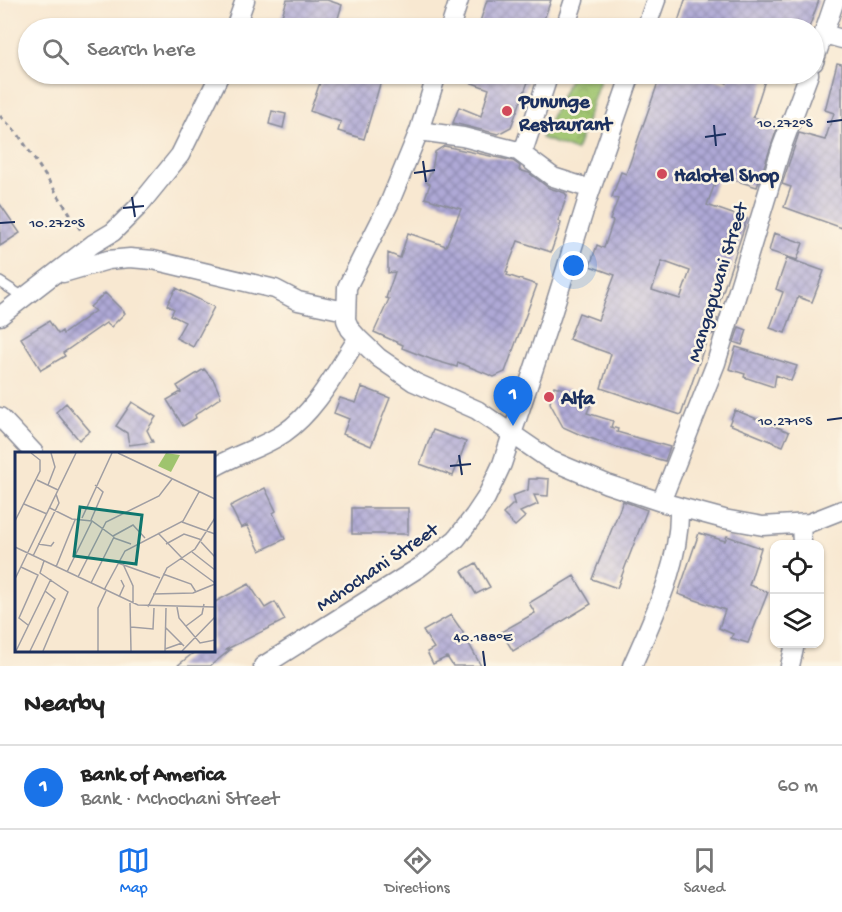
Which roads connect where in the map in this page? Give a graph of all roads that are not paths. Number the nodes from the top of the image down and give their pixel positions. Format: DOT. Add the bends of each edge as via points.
graph roads {
  1 [pos="245,0"];
  2 [pos="459,0"];
  3 [pos="574,0"];
  4 [pos="656,0"];
  5 [pos="835,0"];
  6 [pos="239,18"];
  7 [pos="453,18"];
  8 [pos="568,18"];
  9 [pos="650,18"];
  10 [pos="833,37"];
  11 [pos="215,84"];
  12 [pos="434,84"];
  13 [pos="546,84"];
  14 [pos="628,84"];
  15 [pos="805,84"];
  16 [pos="419,131"];
  17 [pos="518,151"];
  18 [pos="591,189"];
  19 [pos="56,275"];
  20 [pos="0,282"];
  21 [pos="25,298"];
  22 [pos="345,311"];
  23 [pos="0,316"];
  24 [pos="358,338"];
  25 [pos="0,417"];
  26 [pos="511,434"];
  27 [pos="33,452"];
  28 [pos="214,468"];
  29 [pos="661,502"];
  30 [pos="679,507"];
  31 [pos="842,510"];
  32 [pos="801,524"];
  33 [pos="802,540"];
  34 [pos="794,648"];
  35 [pos="263,666"];
  36 [pos="632,666"];
  37 [pos="790,666"];
  1 -- 6 [label="street"];
  2 -- 7 [label="street"];
  3 -- 8 [label="street"];
  4 -- 9 [label="street"];
  5 -- 10 [label="street"];
  11 -- 19 [label="street" via="180,155 136,208 113,232"];
  12 -- 16 [label="street"];
  13 -- 17 [label="street" via="525,146"];
  14 -- 18 [label="street, Mchochani Street"];
  15 -- 29 [label="street, Mangapwani Street" via="781,149 716,363"];
  16 -- 17 [label="street"];
  16 -- 22 [label="street" via="389,204 347,287"];
  17 -- 18 [label="street" via="553,177"];
  18 -- 26 [label="street, Mchochani Street"];
  19 -- 21 [label="street"];
  19 -- 22 [label="street" via="108,260 153,260 274,289 298,301"];
  20 -- 21 [label="lane"];
  21 -- 23 [label="street"];
  22 -- 24 [label="street" via="350,329"];
  24 -- 26 [label="street" via="414,382 477,410"];
  24 -- 28 [label="street" via="296,424 267,443"];
  25 -- 27 [label="street"];
  26 -- 29 [label="street" via="550,460"];
  26 -- 35 [label="street, Mchochani Street" via="486,498 456,539 420,567"];
  29 -- 30 [label="street"];
  30 -- 32 [label="street" via="763,526"];
  30 -- 36 [label="street" via="672,561 656,612"];
  31 -- 32 [label="street"];
  32 -- 33 [label="street"];
  34 -- 37 [label="street"];
}
